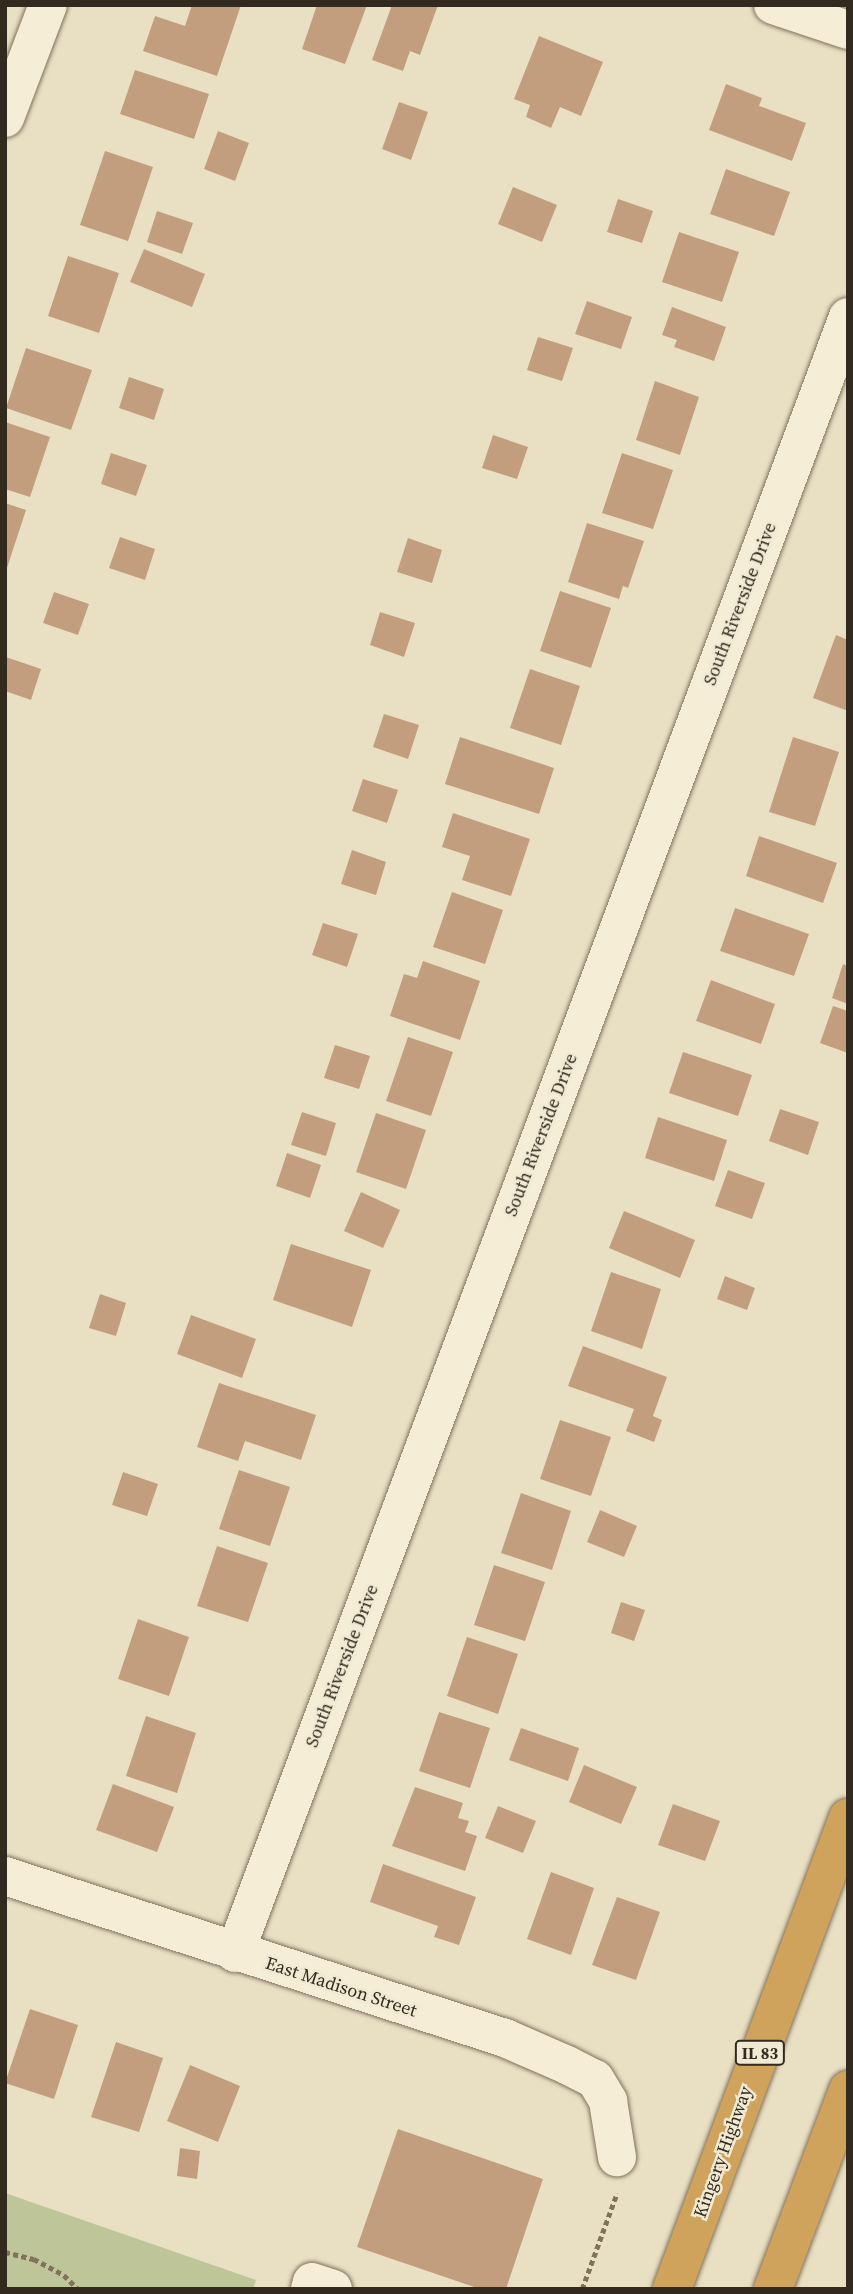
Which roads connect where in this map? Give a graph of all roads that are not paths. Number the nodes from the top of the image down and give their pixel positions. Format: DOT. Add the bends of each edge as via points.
graph roads {
  1 [pos="48,5"];
  2 [pos="773,5"];
  3 [pos="848,30"];
  4 [pos="5,118"];
  5 [pos="848,317"];
  6 [pos="848,1818"];
  7 [pos="5,1876"];
  8 [pos="235,1953"];
  9 [pos="848,2090"];
  10 [pos="617,2157"];
  11 [pos="310,2289"];
  12 [pos="333,2289"];
  13 [pos="672,2289"];
  14 [pos="773,2289"];
  1 -- 4 [label="street"];
  2 -- 3 [label="street"];
  5 -- 8 [label="street, South Riverside Drive"];
  6 -- 13 [label="highway, Kingery Highway / IL 83"];
  7 -- 8 [label="street, East Madison Street"];
  8 -- 10 [label="street, East Madison Street" via="505,2038 595,2079 608,2101"];
  9 -- 14 [label="highway"];
  11 -- 12 [label="street" via="312,2282"];
}
